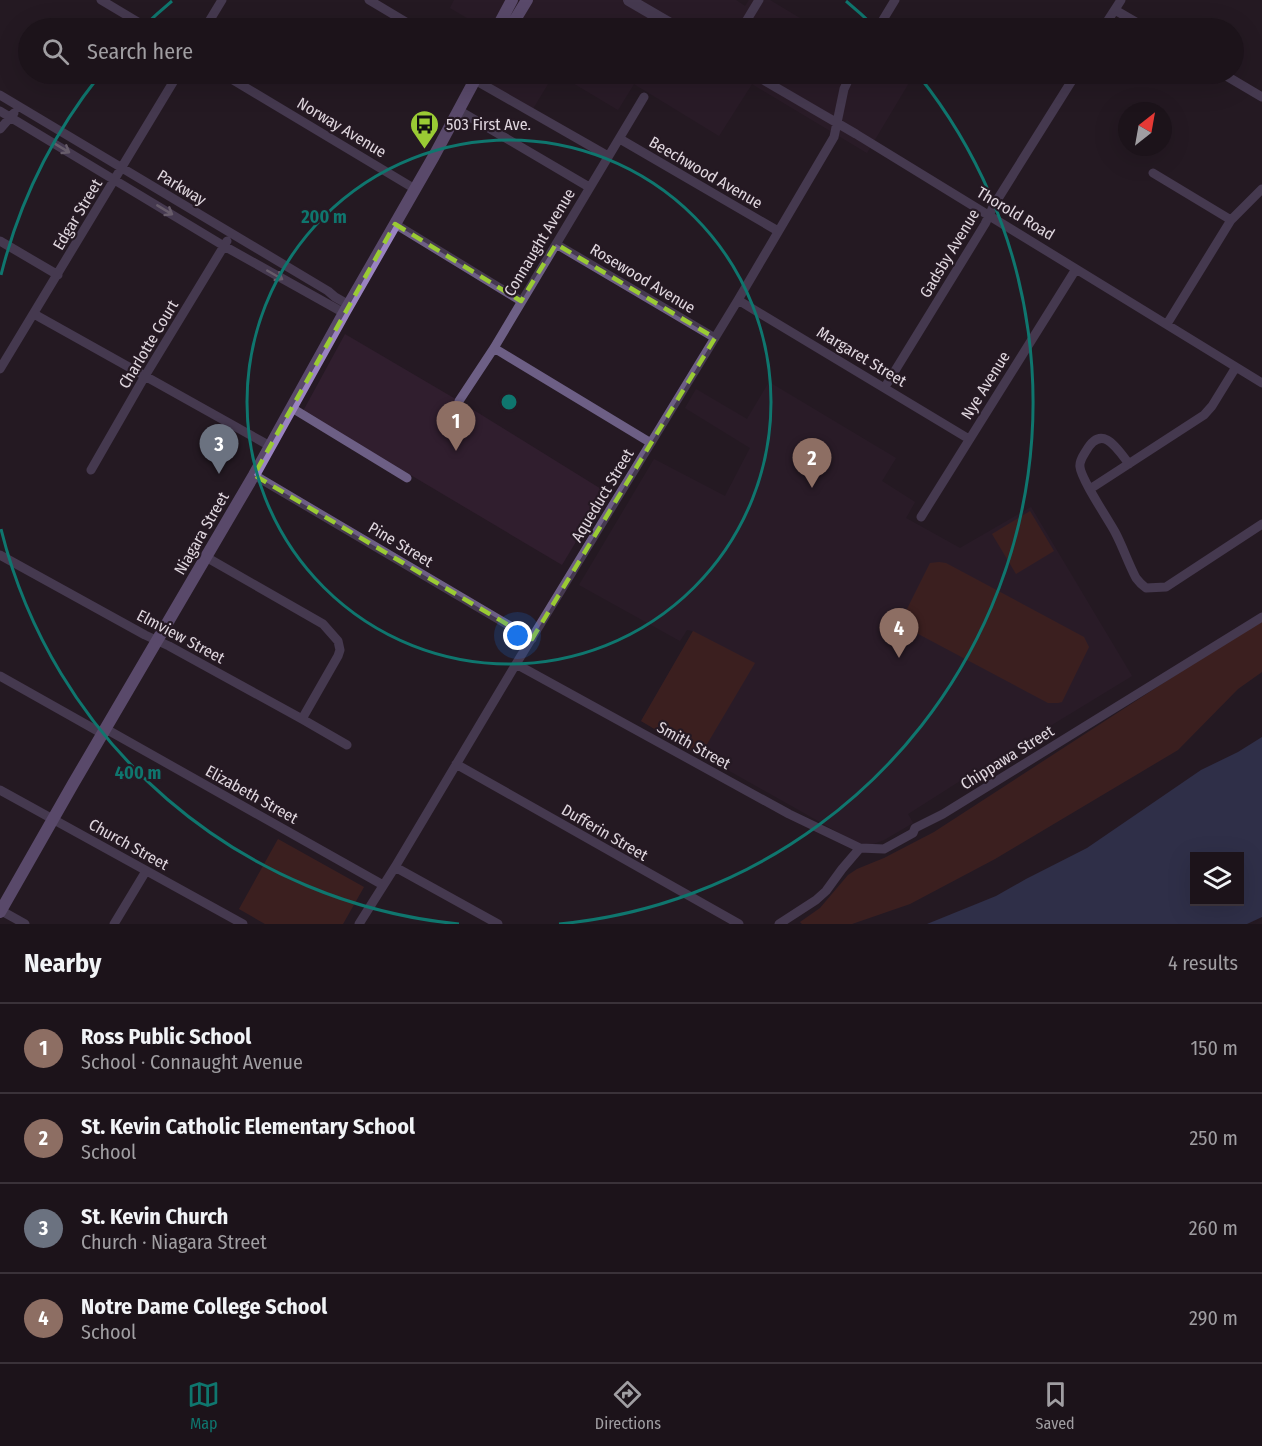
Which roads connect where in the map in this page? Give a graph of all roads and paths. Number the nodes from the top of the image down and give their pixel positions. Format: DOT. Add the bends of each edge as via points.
graph roads {
  1 [pos="101,0"];
  2 [pos="222,0"];
  3 [pos="369,0"];
  4 [pos="512,0"];
  5 [pos="527,0"];
  6 [pos="629,0"];
  7 [pos="759,0"];
  8 [pos="895,0"];
  9 [pos="1121,0"];
  10 [pos="1114,10"];
  11 [pos="131,18"];
  12 [pos="211,18"];
  13 [pos="399,18"];
  14 [pos="502,18"];
  15 [pos="516,18"];
  16 [pos="660,18"];
  17 [pos="748,18"];
  18 [pos="884,18"];
  19 [pos="1109,18"];
  20 [pos="1128,18"];
  21 [pos="172,84"];
  22 [pos="240,84"];
  23 [pos="473,84"];
  24 [pos="489,84"];
  25 [pos="770,84"];
  26 [pos="846,84"];
  27 [pos="1070,84"];
  28 [pos="1239,84"];
  29 [pos="0,95"];
  30 [pos="644,97"];
  31 [pos="1262,97"];
  32 [pos="19,106"];
  33 [pos="0,111"];
  34 [pos="458,111"];
  35 [pos="11,118"];
  36 [pos="837,123"];
  37 [pos="0,129"];
  38 [pos="620,139"];
  39 [pos="608,156"];
  40 [pos="122,168"];
  41 [pos="1153,172"];
  42 [pos="115,179"];
  43 [pos="589,187"];
  44 [pos="415,189"];
  45 [pos="1262,189"];
  46 [pos="989,216"];
  47 [pos="1231,220"];
  48 [pos="395,224"];
  49 [pos="778,231"];
  50 [pos="232,234"];
  51 [pos="0,241"];
  52 [pos="556,244"];
  53 [pos="225,246"];
  54 [pos="1076,269"];
  55 [pos="58,275"];
  56 [pos="738,300"];
  57 [pos="521,301"];
  58 [pos="346,309"];
  59 [pos="34,314"];
  60 [pos="1167,324"];
  61 [pos="715,338"];
  62 [pos="494,348"];
  63 [pos="1236,367"];
  64 [pos="0,369"];
  65 [pos="146,376"];
  66 [pos="1262,383"];
  67 [pos="885,387"];
  68 [pos="459,401"];
  69 [pos="291,408"];
  70 [pos="969,439"];
  71 [pos="651,443"];
  72 [pos="270,446"];
  73 [pos="1129,464"];
  74 [pos="91,470"];
  75 [pos="254,474"];
  76 [pos="407,477"];
  77 [pos="1089,489"];
  78 [pos="921,517"];
  79 [pos="1262,524"];
  80 [pos="0,555"];
  81 [pos="206,557"];
  82 [pos="1262,617"];
  83 [pos="532,639"];
  84 [pos="157,640"];
  85 [pos="516,664"];
  86 [pos="0,676"];
  87 [pos="302,719"];
  88 [pos="104,732"];
  89 [pos="347,745"];
  90 [pos="456,764"];
  91 [pos="0,790"];
  92 [pos="53,819"];
  93 [pos="860,848"];
  94 [pos="395,867"];
  95 [pos="146,871"];
  96 [pos="383,885"];
  97 [pos="0,911"];
  98 [pos="237,923"];
  99 [pos="25,924"];
  100 [pos="114,924"];
  101 [pos="359,924"];
  102 [pos="498,924"];
  103 [pos="739,924"];
  104 [pos="779,924"];
  1 -- 11 [label="street"];
  2 -- 12 [label="street"];
  3 -- 13 [label="street"];
  4 -- 14 [label="main road"];
  5 -- 15 [label="main road"];
  6 -- 16 [label="street"];
  7 -- 17 [label="street"];
  8 -- 18 [label="street"];
  9 -- 10 [label="street"];
  10 -- 19 [label="street"];
  10 -- 20 [label="street"];
  21 -- 40 [label="street, Edgar Street"];
  22 -- 44 [label="street, Norway Avenue"];
  23 -- 34 [label="main road, Niagara Street"];
  24 -- 39 [label="street"];
  25 -- 36 [label="street, Thorold Road"];
  26 -- 36 [label="street, Aqueduct Street"];
  27 -- 46 [label="street, Gadsby Avenue"];
  28 -- 31 [label="street"];
  29 -- 32 [label="street, Parkway"];
  30 -- 38 [label="street, Connaught Avenue"];
  32 -- 35 [label="street"];
  32 -- 40 [label="street, Parkway"];
  33 -- 35 [label="street, Parkway"];
  34 -- 43 [label="street"];
  34 -- 44 [label="main road, Niagara Street"];
  35 -- 37 [label="street"];
  35 -- 42 [label="street, Parkway, one-way"];
  36 -- 46 [label="street, Thorold Road"];
  36 -- 49 [label="street, Aqueduct Street" via="834,137"];
  38 -- 39 [label="street, Connaught Avenue"];
  38 -- 49 [label="street, Beechwood Avenue"];
  39 -- 43 [label="street, Connaught Avenue"];
  40 -- 42 [label="street, Edgar Street"];
  40 -- 50 [label="street, Parkway"];
  41 -- 47 [label="street"];
  42 -- 53 [label="street, Parkway, one-way"];
  42 -- 55 [label="street, Edgar Street"];
  43 -- 52 [label="street, Connaught Avenue"];
  44 -- 48 [label="main road, Niagara Street"];
  45 -- 47 [label="street"];
  46 -- 54 [label="street, Thorold Road"];
  46 -- 67 [label="street, Gadsby Avenue"];
  47 -- 60 [label="street"];
  48 -- 57 [label="street"];
  48 -- 58 [label="main road, Niagara Street"];
  49 -- 56 [label="street, Aqueduct Street"];
  50 -- 53 [label="street, Charlotte Court"];
  50 -- 58 [label="street, Parkway" via="328,291"];
  51 -- 55 [label="street"];
  52 -- 57 [label="street, Connaught Avenue"];
  52 -- 61 [label="street, Rosewood Avenue"];
  53 -- 58 [label="street, Parkway, one-way"];
  53 -- 65 [label="street, Charlotte Court"];
  54 -- 60 [label="street, Thorold Road"];
  54 -- 70 [label="street, Nye Avenue"];
  55 -- 59 [label="street, Edgar Street"];
  56 -- 61 [label="street, Aqueduct Street"];
  56 -- 67 [label="street, Margaret Street"];
  57 -- 62 [label="street, Connaught Avenue"];
  58 -- 69 [label="main road, Niagara Street"];
  59 -- 64 [label="street, Edgar Street"];
  59 -- 65 [label="street"];
  60 -- 63 [label="street, Thorold Road"];
  61 -- 71 [label="street, Aqueduct Street"];
  62 -- 68 [label="street, Connaught Avenue"];
  62 -- 71 [label="street"];
  63 -- 66 [label="street, Thorold Road"];
  63 -- 73 [label="street" via="1204,415"];
  65 -- 72 [label="street"];
  65 -- 74 [label="street, Charlotte Court"];
  67 -- 70 [label="street, Margaret Street"];
  69 -- 72 [label="main road, Niagara Street"];
  69 -- 76 [label="street"];
  70 -- 78 [label="street, Nye Avenue"];
  71 -- 83 [label="street, Aqueduct Street"];
  72 -- 75 [label="main road, Niagara Street"];
  73 -- 77 [label="street"];
  73 -- 77 [label="street" via="1110,440 1097,439 1080,460 1080,472"];
  75 -- 81 [label="main road, Niagara Street"];
  75 -- 83 [label="street, Pine Street"];
  77 -- 79 [label="street" via="1138,581 1146,588 1166,586"];
  80 -- 84 [label="street, Elmview Street"];
  81 -- 84 [label="main road, Niagara Street"];
  81 -- 87 [label="street" via="323,624 336,638 340,647 337,659"];
  82 -- 93 [label="street, Chippawa Street" via="915,828 905,838 884,849"];
  83 -- 85 [label="street, Aqueduct Street"];
  84 -- 87 [label="street, Elmview Street"];
  84 -- 88 [label="main road, Niagara Street"];
  85 -- 90 [label="street, Aqueduct Street"];
  85 -- 93 [label="street, Smith Street" via="789,814"];
  86 -- 88 [label="street, Elizabeth Street"];
  87 -- 89 [label="street, Elmview Street"];
  88 -- 92 [label="main road, Niagara Street"];
  88 -- 96 [label="street, Elizabeth Street"];
  90 -- 94 [label="street, Aqueduct Street"];
  90 -- 103 [label="street, Dufferin Street"];
  91 -- 92 [label="street, Church Street"];
  92 -- 95 [label="street, Church Street"];
  92 -- 97 [label="main road, Niagara Street"];
  93 -- 104 [label="street" via="826,891"];
  94 -- 96 [label="street, Aqueduct Street"];
  94 -- 102 [label="street"];
  95 -- 98 [label="street, Church Street"];
  95 -- 100 [label="street"];
  96 -- 101 [label="street, Aqueduct Street"];
  97 -- 99 [label="street"];
}
